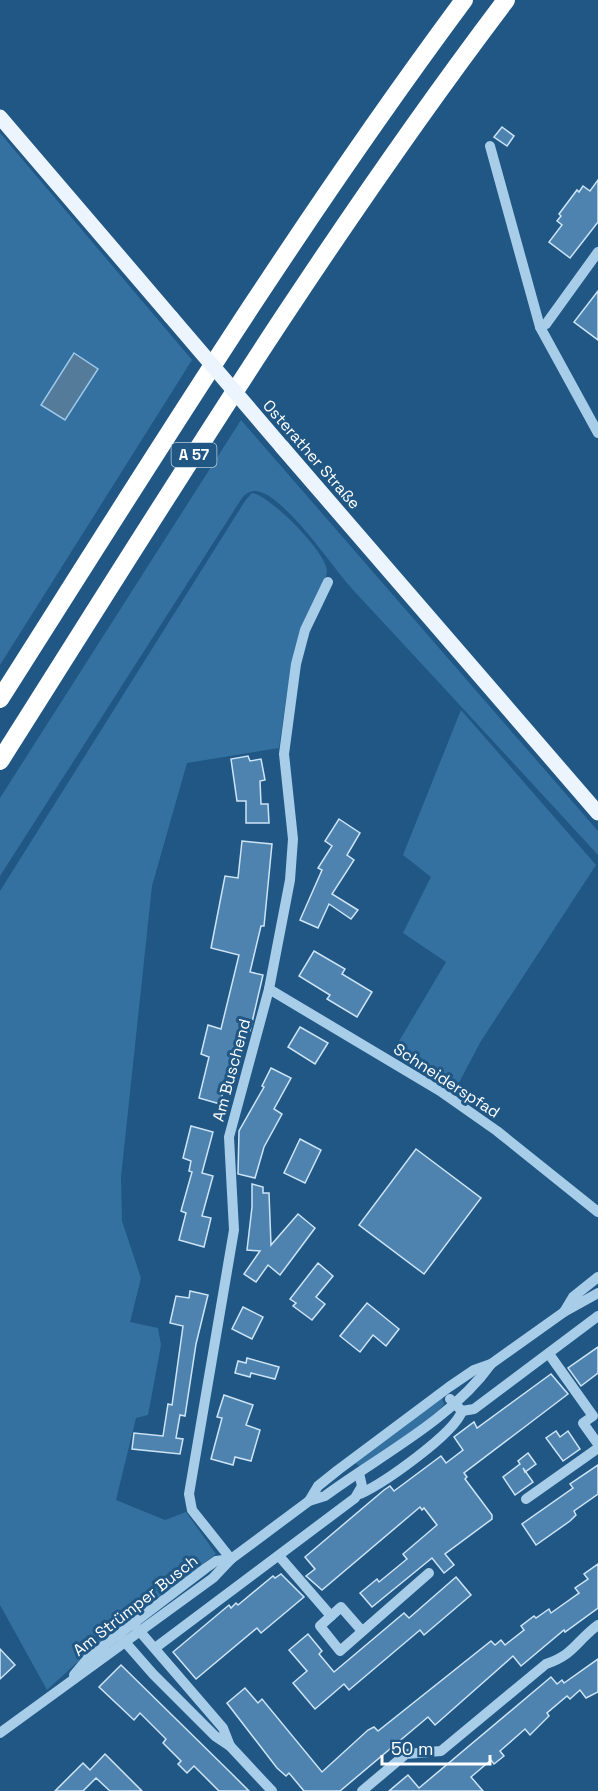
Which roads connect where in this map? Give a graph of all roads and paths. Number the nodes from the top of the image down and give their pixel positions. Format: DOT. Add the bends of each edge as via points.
graph roads {
  1 [pos="464,0"];
  2 [pos="506,0"];
  3 [pos="0,117"];
  4 [pos="490,146"];
  5 [pos="598,252"];
  6 [pos="540,327"];
  7 [pos="598,433"];
  8 [pos="328,582"];
  9 [pos="0,699"];
  10 [pos="0,761"];
  11 [pos="598,813"];
  12 [pos="268,989"];
  13 [pos="598,1212"];
  14 [pos="598,1276"];
  15 [pos="598,1293"];
  16 [pos="564,1312"];
  17 [pos="598,1316"];
  18 [pos="549,1354"];
  19 [pos="491,1364"];
  20 [pos="449,1387"];
  21 [pos="452,1404"];
  22 [pos="462,1411"];
  23 [pos="596,1414"];
  24 [pos="598,1446"];
  25 [pos="359,1473"];
  26 [pos="360,1494"];
  27 [pos="526,1499"];
  28 [pos="309,1501"];
  29 [pos="279,1556"];
  30 [pos="231,1559"];
  31 [pos="429,1573"];
  32 [pos="331,1616"];
  33 [pos="598,1625"];
  34 [pos="137,1627"];
  35 [pos="362,1631"];
  36 [pos="122,1639"];
  37 [pos="155,1648"];
  38 [pos="0,1733"];
  39 [pos="230,1746"];
  40 [pos="272,1791"];
  41 [pos="362,1791"];
  1 -- 9 [label="highway, A 57" via="368,133 228,340"];
  2 -- 10 [label="highway, A 57" via="395,153 254,360"];
  3 -- 11 [label="main road, Osterather Straße, bridge"];
  4 -- 6 [label="street"];
  5 -- 6 [label="street"];
  6 -- 7 [label="street"];
  8 -- 12 [label="street, Am Buschend" via="305,630 290,705 284,754 293,839 290,880"];
  12 -- 13 [label="street, Schneiderspfad" via="440,1090"];
  12 -- 30 [label="street, Am Buschend" via="229,1137 234,1230 189,1494 192,1510"];
  14 -- 16 [label="street, Am Strümper Busch" via="573,1297"];
  15 -- 16 [label="street, Am Strümper Busch"];
  16 -- 19 [label="street, Am Strümper Busch"];
  17 -- 18 [label="street"];
  18 -- 22 [label="street" via="474,1409"];
  18 -- 23 [label="street"];
  19 -- 20 [label="street, Am Strümper Busch"];
  19 -- 21 [label="street, Am Strümper Busch"];
  20 -- 21 [label="street"];
  20 -- 28 [label="street, Am Strümper Busch" via="318,1486"];
  21 -- 22 [label="street"];
  21 -- 25 [label="street, Am Strümper Busch"];
  22 -- 26 [label="street" via="459,1421 442,1436"];
  23 -- 24 [label="street" via="583,1423"];
  24 -- 27 [label="street"];
  25 -- 26 [label="street"];
  25 -- 28 [label="street, Am Strümper Busch" via="325,1496"];
  26 -- 29 [label="street"];
  28 -- 30 [label="street, Am Strümper Busch"];
  29 -- 32 [label="street"];
  29 -- 37 [label="street"];
  30 -- 34 [label="street, Am Strümper Busch" via="216,1561"];
  31 -- 35 [label="street"];
  32 -- 35 [label="street" via="341,1607"];
  32 -- 35 [label="street" via="320,1626 340,1651"];
  33 -- 41 [label="street" via="585,1634 578,1647 562,1659 546,1664 441,1751 406,1754"];
  34 -- 36 [label="street, Am Strümper Busch"];
  34 -- 37 [label="street"];
  36 -- 38 [label="street, Am Strümper Busch" via="89,1657 65,1686"];
  36 -- 39 [label="street" via="215,1736"];
  37 -- 39 [label="street" via="223,1728"];
  39 -- 40 [label="street"];
}
